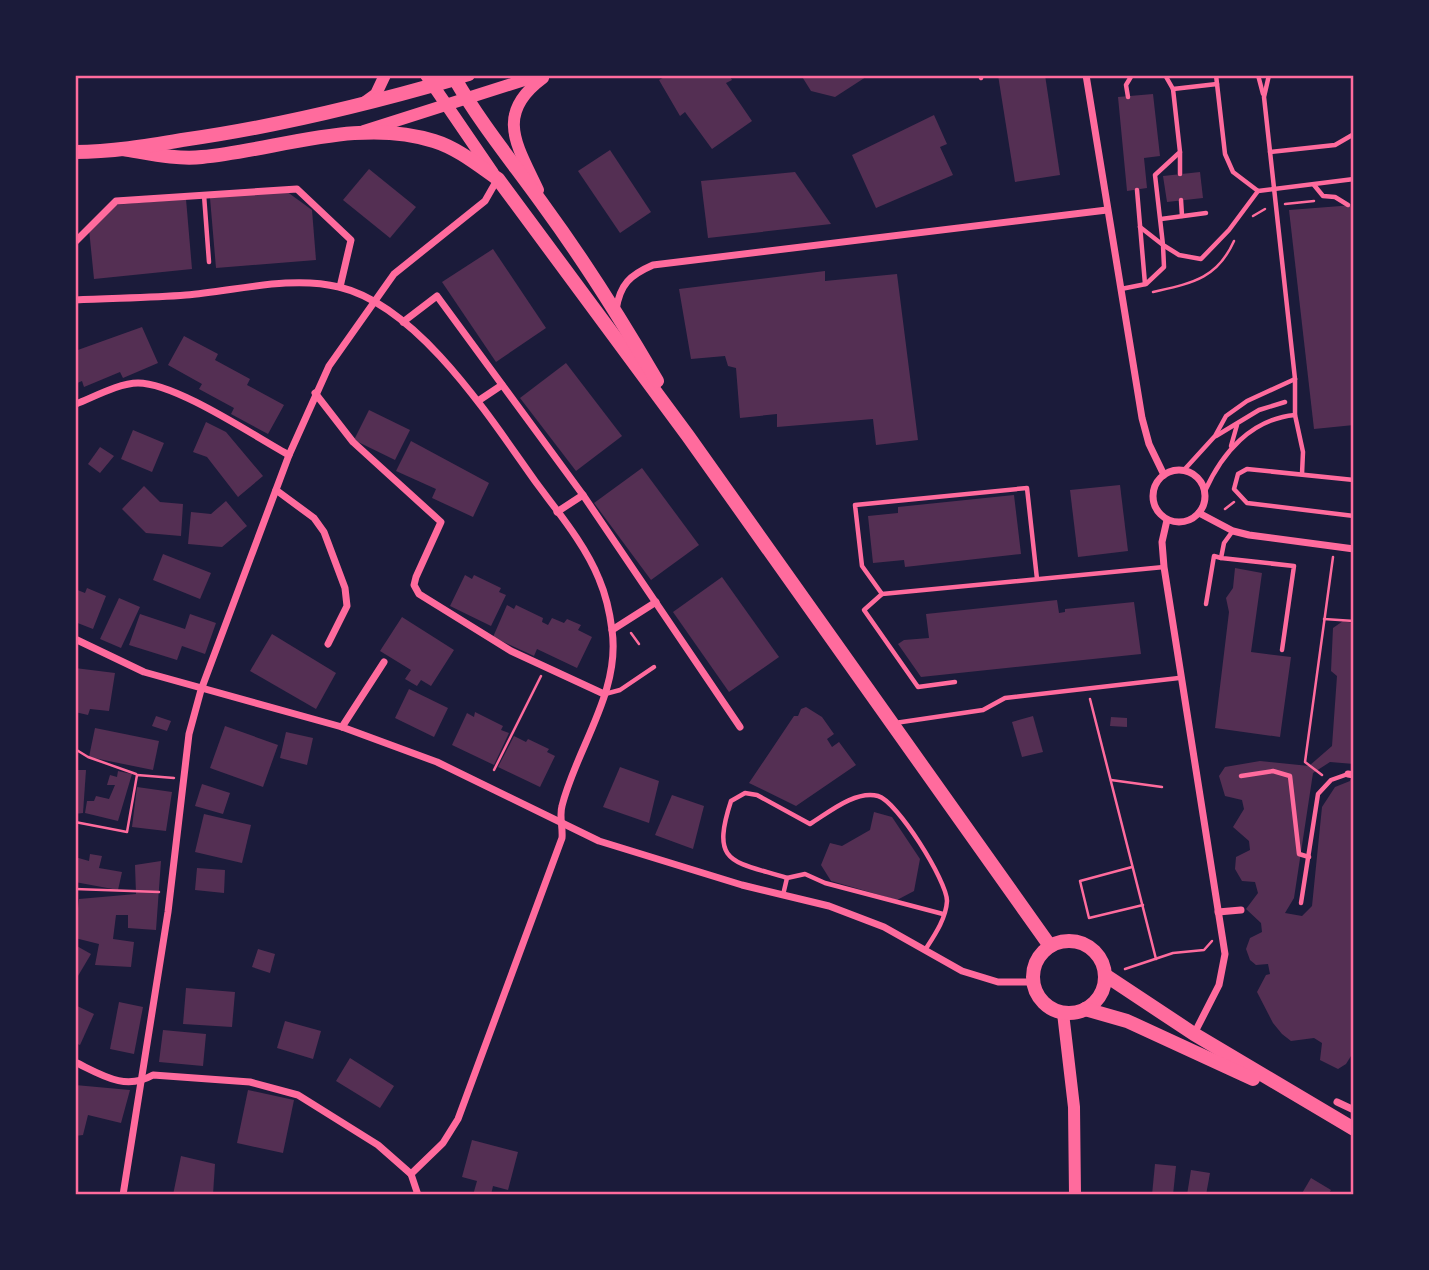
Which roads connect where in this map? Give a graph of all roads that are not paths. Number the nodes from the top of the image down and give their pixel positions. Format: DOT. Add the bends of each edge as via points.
graph roads {
  1 [pos="385,75"];
  2 [pos="540,75"];
  3 [pos="547,75"];
  4 [pos="1086,75"];
  5 [pos="1132,75"];
  6 [pos="1166,75"];
  7 [pos="1216,75"];
  8 [pos="1258,75"];
  9 [pos="1269,75"];
  10 [pos="459,77"];
  11 [pos="430,80"];
  12 [pos="1217,85"];
  13 [pos="1172,89"];
  14 [pos="1128,97"];
  15 [pos="1264,97"];
  16 [pos="467,99"];
  17 [pos="446,105"];
  18 [pos="358,107"];
  19 [pos="357,133"];
  20 [pos="1354,134"];
  21 [pos="123,149"];
  22 [pos="75,152"];
  23 [pos="1180,152"];
  24 [pos="1270,152"];
  25 [pos="1180,174"];
  26 [pos="498,179"];
  27 [pos="1354,179"];
  28 [pos="1314,185"];
  29 [pos="1137,190"];
  30 [pos="1258,191"];
  31 [pos="204,195"];
  32 [pos="1181,200"];
  33 [pos="1348,205"];
  34 [pos="545,207"];
  35 [pos="1107,210"];
  36 [pos="1206,213"];
  37 [pos="1182,216"];
  38 [pos="1161,219"];
  39 [pos="1140,227"];
  40 [pos="75,242"];
  41 [pos="1163,245"];
  42 [pos="209,262"];
  43 [pos="1145,284"];
  44 [pos="340,287"];
  45 [pos="1120,289"];
  46 [pos="75,300"];
  47 [pos="375,302"];
  48 [pos="616,310"];
  49 [pos="403,322"];
  50 [pos="1295,379"];
  51 [pos="502,385"];
  52 [pos="315,393"];
  53 [pos="478,401"];
  54 [pos="1285,402"];
  55 [pos="76,404"];
  56 [pos="1295,415"];
  57 [pos="1237,425"];
  58 [pos="688,436"];
  59 [pos="1215,436"];
  60 [pos="1231,446"];
  61 [pos="289,455"];
  62 [pos="1184,471"];
  63 [pos="1302,474"];
  64 [pos="1164,475"];
  65 [pos="1354,480"];
  66 [pos="275,490"];
  67 [pos="1205,491"];
  68 [pos="583,495"];
  69 [pos="557,512"];
  70 [pos="1199,513"];
  71 [pos="1354,516"];
  72 [pos="1167,520"];
  73 [pos="1233,531"];
  74 [pos="1354,549"];
  75 [pos="1221,558"];
  76 [pos="1164,567"];
  77 [pos="1037,579"];
  78 [pos="882,594"];
  79 [pos="656,602"];
  80 [pos="1206,604"];
  81 [pos="612,630"];
  82 [pos="75,639"];
  83 [pos="328,644"];
  84 [pos="1282,650"];
  85 [pos="384,662"];
  86 [pos="654,667"];
  87 [pos="1179,678"];
  88 [pos="955,682"];
  89 [pos="201,690"];
  90 [pos="604,694"];
  91 [pos="894,723"];
  92 [pos="342,727"];
  93 [pos="740,727"];
  94 [pos="1351,775"];
  95 [pos="1241,776"];
  96 [pos="563,823"];
  97 [pos="1309,857"];
  98 [pos="787,878"];
  99 [pos="783,895"];
  100 [pos="1301,904"];
  101 [pos="1241,910"];
  102 [pos="1218,912"];
  103 [pos="943,914"];
  104 [pos="1050,946"];
  105 [pos="925,950"];
  106 [pos="1112,974"];
  107 [pos="1033,982"];
  108 [pos="1085,1009"];
  109 [pos="1063,1013"];
  110 [pos="1194,1034"];
  111 [pos="75,1062"];
  112 [pos="140,1083"];
  113 [pos="1337,1102"];
  114 [pos="1318,1108"];
  115 [pos="1354,1110"];
  116 [pos="1354,1129"];
  117 [pos="411,1174"];
  118 [pos="123,1195"];
  119 [pos="418,1195"];
  120 [pos="1075,1195"];
  1 -- 18 [label="main road" via="376,94"];
  2 -- 16 [label="main road"];
  3 -- 34 [label="main road" via="525,92 513,130"];
  4 -- 35 [label="street"];
  5 -- 14 [label="lane" via="1126,85"];
  6 -- 13 [label="lane"];
  7 -- 12 [label="lane"];
  8 -- 15 [label="lane"];
  9 -- 15 [label="lane"];
  10 -- 11 [label="main road"];
  10 -- 16 [label="main road"];
  11 -- 17 [label="main road"];
  11 -- 18 [label="main road"];
  12 -- 13 [label="lane"];
  12 -- 30 [label="lane" via="1225,155 1233,172"];
  13 -- 23 [label="lane"];
  15 -- 24 [label="lane"];
  16 -- 17 [label="main road"];
  16 -- 34 [label="main road"];
  17 -- 19 [label="main road"];
  17 -- 26 [label="main road"];
  18 -- 21 [label="main road" via="266,127"];
  19 -- 21 [label="main road" via="200,158"];
  19 -- 26 [label="main road" via="434,141"];
  20 -- 24 [label="lane" via="1335,145"];
  21 -- 22 [label="main road"];
  23 -- 25 [label="lane"];
  23 -- 38 [label="lane" via="1155,175"];
  24 -- 50 [label="lane"];
  26 -- 47 [label="street" via="485,201 407,262"];
  26 -- 58 [label="main road"];
  27 -- 28 [label="lane"];
  28 -- 30 [label="lane"];
  28 -- 33 [label="lane" via="1323,196"];
  29 -- 39 [label="lane"];
  30 -- 41 [label="lane" via="1201,258 1179,255"];
  31 -- 40 [label="street" via="116,201"];
  31 -- 42 [label="lane"];
  31 -- 44 [label="street" via="297,189 351,240"];
  32 -- 37 [label="lane"];
  34 -- 48 [label="main road"];
  35 -- 45 [label="street"];
  35 -- 48 [label="street" via="653,265 630,275 619,293"];
  36 -- 37 [label="lane"];
  37 -- 38 [label="lane"];
  38 -- 41 [label="lane"];
  39 -- 41 [label="lane"];
  39 -- 43 [label="lane"];
  41 -- 43 [label="lane" via="1164,267"];
  43 -- 45 [label="lane"];
  44 -- 46 [label="street" via="296,283 186,295"];
  44 -- 47 [label="street"];
  45 -- 64 [label="street" via="1142,418"];
  47 -- 49 [label="street"];
  47 -- 52 [label="street" via="343,342"];
  48 -- 58 [label="main road"];
  49 -- 51 [label="street" via="438,296"];
  49 -- 53 [label="street"];
  50 -- 56 [label="lane"];
  50 -- 59 [label="lane" via="1235,409"];
  51 -- 53 [label="street"];
  51 -- 68 [label="street"];
  52 -- 61 [label="street"];
  52 -- 90 [label="street" via="353,443 441,522 416,577 419,594 511,651"];
  53 -- 69 [label="street"];
  54 -- 57 [label="lane" via="1259,410"];
  55 -- 61 [label="street" via="135,383 152,385"];
  56 -- 60 [label="lane" via="1264,424"];
  56 -- 63 [label="lane" via="1303,452"];
  57 -- 59 [label="lane"];
  57 -- 60 [label="lane"];
  58 -- 91 [label="main road"];
  59 -- 62 [label="lane"];
  60 -- 67 [label="lane"];
  61 -- 66 [label="street"];
  62 -- 64 [label="street"];
  62 -- 67 [label="street" via="1198,478"];
  63 -- 65 [label="lane"];
  63 -- 71 [label="lane" via="1247,469 1238,474 1234,489 1247,503"];
  64 -- 72 [label="street" via="1153,498"];
  66 -- 83 [label="street" via="314,518 324,531 345,588 347,606"];
  66 -- 89 [label="street"];
  67 -- 70 [label="street"];
  68 -- 69 [label="street"];
  68 -- 79 [label="street"];
  69 -- 81 [label="street" via="599,578"];
  70 -- 72 [label="street" via="1181,523"];
  70 -- 73 [label="street"];
  72 -- 76 [label="street" via="1161,542"];
  73 -- 74 [label="street"];
  73 -- 75 [label="lane"];
  75 -- 80 [label="lane" via="1214,556"];
  75 -- 84 [label="lane" via="1294,566"];
  76 -- 77 [label="lane"];
  76 -- 87 [label="street"];
  77 -- 78 [label="lane"];
  77 -- 78 [label="lane" via="1027,488 855,505 862,566"];
  78 -- 88 [label="lane" via="864,610 918,687"];
  79 -- 81 [label="street"];
  79 -- 93 [label="street"];
  81 -- 90 [label="street" via="613,660"];
  82 -- 89 [label="street" via="144,672"];
  85 -- 92 [label="street"];
  86 -- 90 [label="lane" via="620,690"];
  87 -- 91 [label="lane" via="1006,698 983,710"];
  87 -- 102 [label="street"];
  89 -- 92 [label="street"];
  89 -- 112 [label="street" via="188,734 169,912"];
  90 -- 96 [label="street" via="561,809"];
  91 -- 104 [label="main road"];
  92 -- 96 [label="street" via="437,762"];
  94 -- 97 [label="lane" via="1331,780 1318,793"];
  95 -- 97 [label="lane" via="1273,771 1290,776 1299,855"];
  96 -- 99 [label="street" via="639,855"];
  96 -- 117 [label="street" via="562,838 458,1119 443,1143"];
  97 -- 100 [label="lane"];
  98 -- 99 [label="lane"];
  98 -- 103 [label="lane" via="805,874"];
  98 -- 103 [label="lane" via="727,855 721,840 731,802 745,793 757,795 810,824 850,800 880,796 894,808 944,884 947,902"];
  99 -- 105 [label="street" via="884,927"];
  101 -- 102 [label="street"];
  102 -- 110 [label="street" via="1225,954 1219,985"];
  103 -- 105 [label="lane"];
  104 -- 106 [label="main road" via="1062,941 1086,945"];
  104 -- 107 [label="main road" via="1036,961"];
  105 -- 107 [label="street" via="962,971 998,982"];
  106 -- 108 [label="main road"];
  106 -- 110 [label="main road"];
  107 -- 109 [label="main road" via="1043,1002"];
  108 -- 109 [label="main road"];
  108 -- 114 [label="main road" via="1127,1021"];
  109 -- 120 [label="main road" via="1074,1107"];
  110 -- 114 [label="main road"];
  111 -- 112 [label="street" via="123,1083"];
  112 -- 117 [label="street" via="153,1075 250,1082 298,1095 378,1145"];
  112 -- 118 [label="street"];
  113 -- 115 [label="street"];
  114 -- 116 [label="main road"];
  117 -- 119 [label="street"];
}
